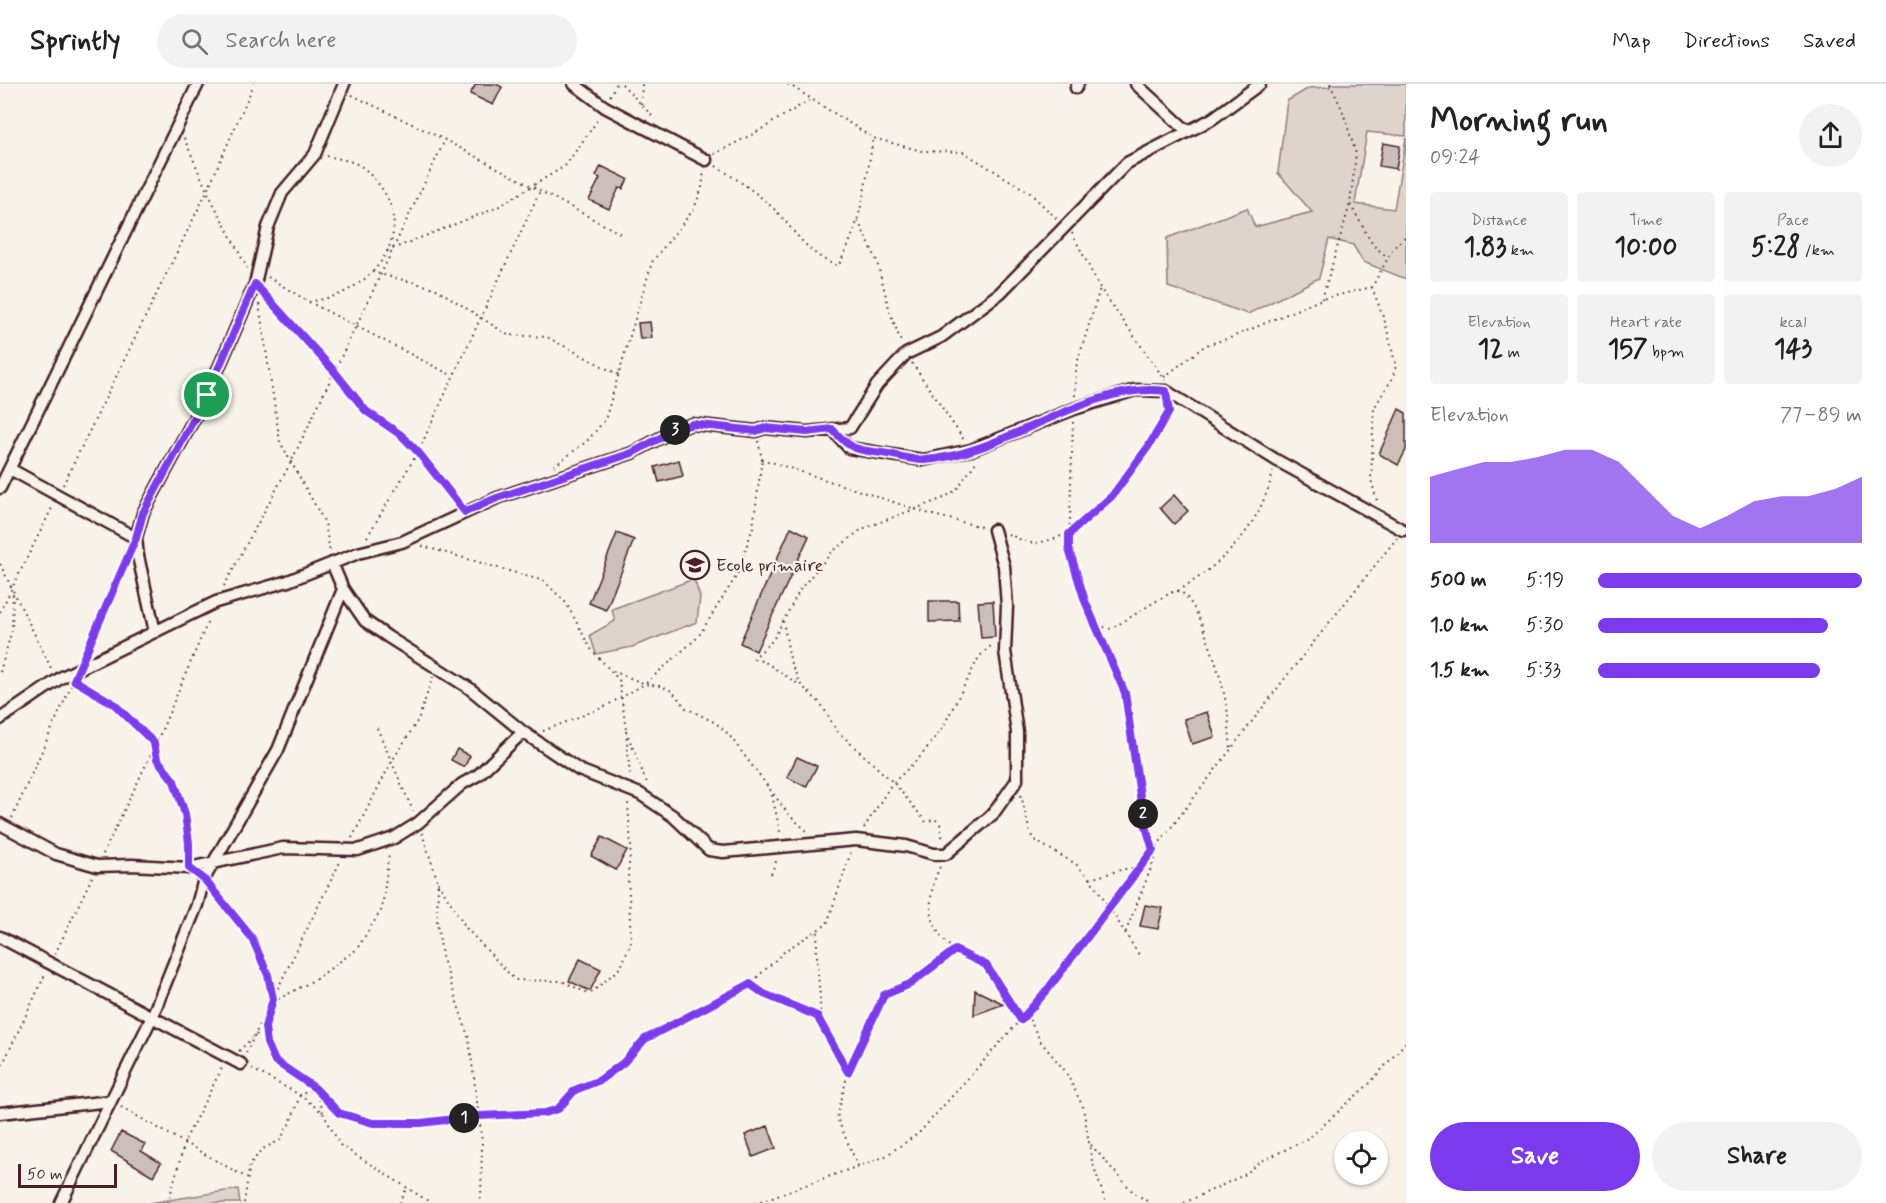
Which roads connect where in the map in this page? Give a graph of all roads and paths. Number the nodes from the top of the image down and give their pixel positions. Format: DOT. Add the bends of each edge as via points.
graph roads {
  1 [pos="198,84"];
  2 [pos="254,84"];
  3 [pos="574,84"];
  4 [pos="616,84"];
  5 [pos="622,84"];
  6 [pos="642,84"];
  7 [pos="788,84"];
  8 [pos="1136,84"];
  9 [pos="1260,84"];
  10 [pos="1330,84"];
  11 [pos="343,87"];
  12 [pos="813,98"];
  13 [pos="641,104"];
  14 [pos="605,107"];
  15 [pos="657,120"];
  16 [pos="179,124"];
  17 [pos="1186,130"];
  18 [pos="873,138"];
  19 [pos="315,154"];
  20 [pos="706,160"];
  21 [pos="532,187"];
  22 [pos="207,191"];
  23 [pos="540,191"];
  24 [pos="1350,204"];
  25 [pos="1065,226"];
  26 [pos="623,235"];
  27 [pos="1405,238"];
  28 [pos="387,251"];
  29 [pos="1388,258"];
  30 [pos="258,270"];
  31 [pos="372,272"];
  32 [pos="255,284"];
  33 [pos="1372,287"];
  34 [pos="1100,288"];
  35 [pos="1322,300"];
  36 [pos="309,302"];
  37 [pos="480,319"];
  38 [pos="619,375"];
  39 [pos="454,376"];
  40 [pos="1165,377"];
  41 [pos="1146,389"];
  42 [pos="1166,391"];
  43 [pos="1074,409"];
  44 [pos="832,429"];
  45 [pos="756,431"];
  46 [pos="989,444"];
  47 [pos="418,452"];
  48 [pos="762,459"];
  49 [pos="1276,460"];
  50 [pos="10,469"];
  51 [pos="549,470"];
  52 [pos="0,488"];
  53 [pos="59,493"];
  54 [pos="917,510"];
  55 [pos="465,512"];
  56 [pos="1385,520"];
  57 [pos="994,530"];
  58 [pos="1403,530"];
  59 [pos="1069,534"];
  60 [pos="136,538"];
  61 [pos="402,542"];
  62 [pos="358,553"];
  63 [pos="127,560"];
  64 [pos="332,563"];
  65 [pos="0,564"];
  66 [pos="13,587"];
  67 [pos="343,589"];
  68 [pos="1178,591"];
  69 [pos="0,612"];
  70 [pos="783,621"];
  71 [pos="1096,624"];
  72 [pos="155,632"];
  73 [pos="1004,636"];
  74 [pos="78,669"];
  75 [pos="436,669"];
  76 [pos="610,670"];
  77 [pos="0,672"];
  78 [pos="62,677"];
  79 [pos="645,684"];
  80 [pos="801,685"];
  81 [pos="623,697"];
  82 [pos="0,719"];
  83 [pos="377,728"];
  84 [pos="626,731"];
  85 [pos="523,732"];
  86 [pos="1231,749"];
  87 [pos="392,761"];
  88 [pos="1017,780"];
  89 [pos="894,783"];
  90 [pos="648,785"];
  91 [pos="629,790"];
  92 [pos="771,792"];
  93 [pos="418,822"];
  94 [pos="3,827"];
  95 [pos="394,838"];
  96 [pos="856,840"];
  97 [pos="822,844"];
  98 [pos="783,845"];
  99 [pos="1153,850"];
  100 [pos="345,851"];
  101 [pos="946,854"];
  102 [pos="211,865"];
  103 [pos="189,868"];
  104 [pos="1138,869"];
  105 [pos="771,874"];
  106 [pos="204,879"];
  107 [pos="1090,879"];
  108 [pos="438,882"];
  109 [pos="1108,909"];
  110 [pos="818,932"];
  111 [pos="1125,934"];
  112 [pos="0,937"];
  113 [pos="955,950"];
  114 [pos="1141,958"];
  115 [pos="750,984"];
  116 [pos="273,1000"];
  117 [pos="1024,1009"];
  118 [pos="153,1017"];
  119 [pos="1021,1020"];
  120 [pos="820,1022"];
  121 [pos="265,1027"];
  122 [pos="254,1036"];
  123 [pos="1406,1042"];
  124 [pos="236,1061"];
  125 [pos="848,1072"];
  126 [pos="315,1088"];
  127 [pos="300,1095"];
  128 [pos="111,1101"];
  129 [pos="0,1113"];
  130 [pos="323,1113"];
  131 [pos="479,1116"];
  132 [pos="184,1143"];
  133 [pos="1091,1145"];
  134 [pos="858,1166"];
  135 [pos="248,1178"];
  136 [pos="406,1187"];
  137 [pos="61,1203"];
  138 [pos="168,1203"];
  139 [pos="244,1203"];
  140 [pos="400,1203"];
  141 [pos="431,1203"];
  142 [pos="481,1203"];
  143 [pos="755,1203"];
  144 [pos="1106,1203"];
  145 [pos="1150,1203"];
  146 [pos="1184,1203"];
  1 -- 16 [label="street"];
  2 -- 22 [label="path"];
  3 -- 14 [label="street"];
  4 -- 14 [label="path"];
  5 -- 13 [label="path"];
  6 -- 13 [label="path"];
  7 -- 12 [label="path"];
  8 -- 17 [label="street"];
  9 -- 17 [label="street" via="1212,118"];
  10 -- 24 [label="path" via="1356,154"];
  11 -- 19 [label="street"];
  11 -- 21 [label="path"];
  12 -- 18 [label="path"];
  12 -- 20 [label="path" via="755,133 724,146"];
  13 -- 15 [label="path"];
  14 -- 20 [label="street"];
  14 -- 21 [label="path" via="565,166"];
  16 -- 22 [label="path"];
  16 -- 50 [label="street"];
  17 -- 25 [label="street" via="1127,163"];
  18 -- 20 [label="path" via="862,210 838,266 819,259 774,209 750,188"];
  18 -- 25 [label="path" via="922,151 963,152 1029,192"];
  19 -- 28 [label="path" via="363,167 382,188 392,207 396,230"];
  19 -- 30 [label="street" via="282,194 268,227"];
  20 -- 38 [label="path" via="694,209 652,262"];
  21 -- 23 [label="path"];
  21 -- 28 [label="path" via="496,208"];
  22 -- 32 [label="path"];
  22 -- 53 [label="path"];
  23 -- 26 [label="path"];
  23 -- 37 [label="path"];
  24 -- 29 [label="path" via="1373,245"];
  24 -- 35 [label="path"];
  25 -- 34 [label="path" via="1073,234"];
  25 -- 44 [label="street" via="1000,293 941,336 906,354 877,385 850,428"];
  27 -- 29 [label="path"];
  28 -- 31 [label="path"];
  29 -- 33 [label="path"];
  30 -- 32 [label="street"];
  30 -- 36 [label="path"];
  31 -- 36 [label="path" via="348,291"];
  31 -- 37 [label="path" via="435,288"];
  32 -- 47 [label="path" via="366,411"];
  32 -- 60 [label="street" via="207,395 143,513"];
  32 -- 64 [label="path" via="280,442 325,523"];
  33 -- 35 [label="path"];
  33 -- 56 [label="path" via="1396,366 1374,408 1372,420 1372,487"];
  34 -- 40 [label="path"];
  34 -- 43 [label="path" via="1076,367"];
  35 -- 40 [label="path" via="1206,345"];
  36 -- 39 [label="path"];
  37 -- 38 [label="path" via="508,334 547,338"];
  37 -- 39 [label="path"];
  38 -- 51 [label="path" via="605,420 587,441"];
  39 -- 47 [label="path"];
  40 -- 41 [label="path"];
  40 -- 42 [label="path"];
  41 -- 42 [label="street"];
  41 -- 43 [label="street"];
  42 -- 49 [label="street"];
  42 -- 59 [label="path" via="1169,412 1148,447 1112,496"];
  43 -- 46 [label="street"];
  43 -- 59 [label="path"];
  44 -- 45 [label="street"];
  44 -- 46 [label="street" via="849,448 923,460"];
  45 -- 48 [label="path"];
  45 -- 55 [label="street" via="692,424 632,453"];
  46 -- 54 [label="path" via="957,489"];
  47 -- 55 [label="path"];
  47 -- 62 [label="path"];
  48 -- 54 [label="path"];
  48 -- 79 [label="path" via="753,527 737,575 698,637"];
  49 -- 56 [label="street"];
  49 -- 68 [label="path" via="1266,500 1239,543 1209,571"];
  50 -- 52 [label="street"];
  50 -- 53 [label="street"];
  53 -- 60 [label="street"];
  53 -- 66 [label="path"];
  54 -- 57 [label="path"];
  54 -- 70 [label="path" via="850,536 801,588"];
  55 -- 61 [label="street"];
  56 -- 58 [label="street"];
  57 -- 59 [label="path" via="1032,543"];
  57 -- 73 [label="street" via="1004,566"];
  58 -- 86 [label="path"];
  59 -- 71 [label="path" via="1069,549"];
  60 -- 72 [label="street"];
  61 -- 62 [label="street"];
  61 -- 76 [label="path" via="544,581 566,603 591,649"];
  62 -- 64 [label="street"];
  63 -- 74 [label="path"];
  64 -- 67 [label="street"];
  64 -- 72 [label="street" via="288,581 216,602"];
  65 -- 66 [label="path"];
  66 -- 69 [label="path"];
  66 -- 77 [label="path" via="12,630"];
  66 -- 78 [label="path" via="47,663"];
  67 -- 75 [label="street" via="366,621"];
  67 -- 102 [label="street" via="279,750"];
  68 -- 71 [label="path" via="1118,626 1108,629"];
  68 -- 86 [label="path" via="1184,594 1198,618 1215,658 1226,699"];
  70 -- 80 [label="path" via="790,664"];
  70 -- 80 [label="path" via="773,640 753,659 765,662"];
  71 -- 99 [label="path" via="1125,693 1143,816"];
  72 -- 74 [label="street"];
  73 -- 88 [label="street" via="1017,732"];
  73 -- 89 [label="path" via="979,657 943,727"];
  74 -- 78 [label="street"];
  75 -- 85 [label="street" via="469,688"];
  75 -- 87 [label="path" via="418,720"];
  76 -- 79 [label="path"];
  76 -- 81 [label="path" via="619,680"];
  78 -- 82 [label="street"];
  79 -- 81 [label="path"];
  79 -- 92 [label="path" via="672,691 686,708 716,723"];
  80 -- 89 [label="path" via="821,704 837,731"];
  81 -- 84 [label="path"];
  81 -- 85 [label="path" via="538,733"];
  83 -- 87 [label="path"];
  84 -- 90 [label="path"];
  84 -- 91 [label="path"];
  85 -- 91 [label="street" via="579,770"];
  85 -- 93 [label="street" via="478,775"];
  86 -- 99 [label="path"];
  87 -- 93 [label="path"];
  87 -- 100 [label="path"];
  88 -- 101 [label="street" via="993,814"];
  88 -- 107 [label="path" via="1034,840 1076,864"];
  89 -- 96 [label="path"];
  89 -- 101 [label="path" via="926,822 935,819 940,824"];
  91 -- 98 [label="street" via="659,805 709,850"];
  91 -- 108 [label="path" via="631,942 621,967 591,993 562,981 515,980 467,929"];
  92 -- 97 [label="path" via="790,816"];
  92 -- 98 [label="path"];
  93 -- 95 [label="street"];
  93 -- 108 [label="path"];
  94 -- 103 [label="street" via="56,854 97,866"];
  94 -- 103 [label="path" via="74,680 114,704 154,743 157,759 174,781 185,814"];
  95 -- 100 [label="street"];
  95 -- 116 [label="path" via="386,864 382,909 357,949 316,979"];
  96 -- 97 [label="street"];
  96 -- 101 [label="street"];
  96 -- 110 [label="path" via="827,924"];
  97 -- 98 [label="street"];
  98 -- 105 [label="path"];
  99 -- 104 [label="path"];
  99 -- 111 [label="path" via="1155,858"];
  100 -- 102 [label="street" via="283,848"];
  100 -- 116 [label="path"];
  101 -- 113 [label="path" via="932,882 932,916 935,929"];
  102 -- 103 [label="street"];
  102 -- 106 [label="street"];
  104 -- 107 [label="path" via="1124,868"];
  104 -- 109 [label="path"];
  106 -- 116 [label="path" via="252,938 268,975"];
  106 -- 118 [label="street"];
  107 -- 109 [label="path"];
  108 -- 131 [label="path" via="437,921 442,956 469,1039"];
  109 -- 111 [label="path"];
  109 -- 119 [label="path"];
  110 -- 115 [label="path" via="786,950"];
  110 -- 120 [label="path"];
  111 -- 114 [label="path"];
  112 -- 118 [label="street"];
  113 -- 119 [label="path" via="986,965"];
  113 -- 125 [label="path" via="910,984 884,995"];
  115 -- 120 [label="path" via="817,1016"];
  115 -- 131 [label="path" via="645,1039 623,1063 600,1080 575,1090 558,1109"];
  116 -- 121 [label="path"];
  116 -- 122 [label="path"];
  117 -- 133 [label="path" via="1041,1042 1066,1072 1083,1107"];
  118 -- 124 [label="street"];
  118 -- 128 [label="street"];
  119 -- 134 [label="path" via="919,1132 884,1157"];
  120 -- 125 [label="path"];
  121 -- 122 [label="path"];
  121 -- 126 [label="path" via="275,1061"];
  122 -- 124 [label="path"];
  122 -- 124 [label="path"];
  123 -- 146 [label="path" via="1369,1084 1309,1138"];
  124 -- 127 [label="path"];
  124 -- 132 [label="path" via="220,1072"];
  125 -- 134 [label="path" via="837,1118"];
  126 -- 127 [label="path"];
  126 -- 130 [label="path"];
  126 -- 131 [label="path" via="339,1113 373,1123 421,1123"];
  127 -- 130 [label="path"];
  127 -- 135 [label="path" via="280,1140 263,1149 250,1164"];
  128 -- 129 [label="street"];
  128 -- 132 [label="path"];
  128 -- 137 [label="street"];
  130 -- 136 [label="path" via="340,1145"];
  131 -- 142 [label="path"];
  132 -- 135 [label="path"];
  132 -- 138 [label="path"];
  133 -- 144 [label="path" via="1092,1161"];
  133 -- 145 [label="path" via="1133,1192"];
  134 -- 143 [label="path"];
  135 -- 139 [label="path"];
  136 -- 140 [label="path"];
  136 -- 141 [label="path"];
}
